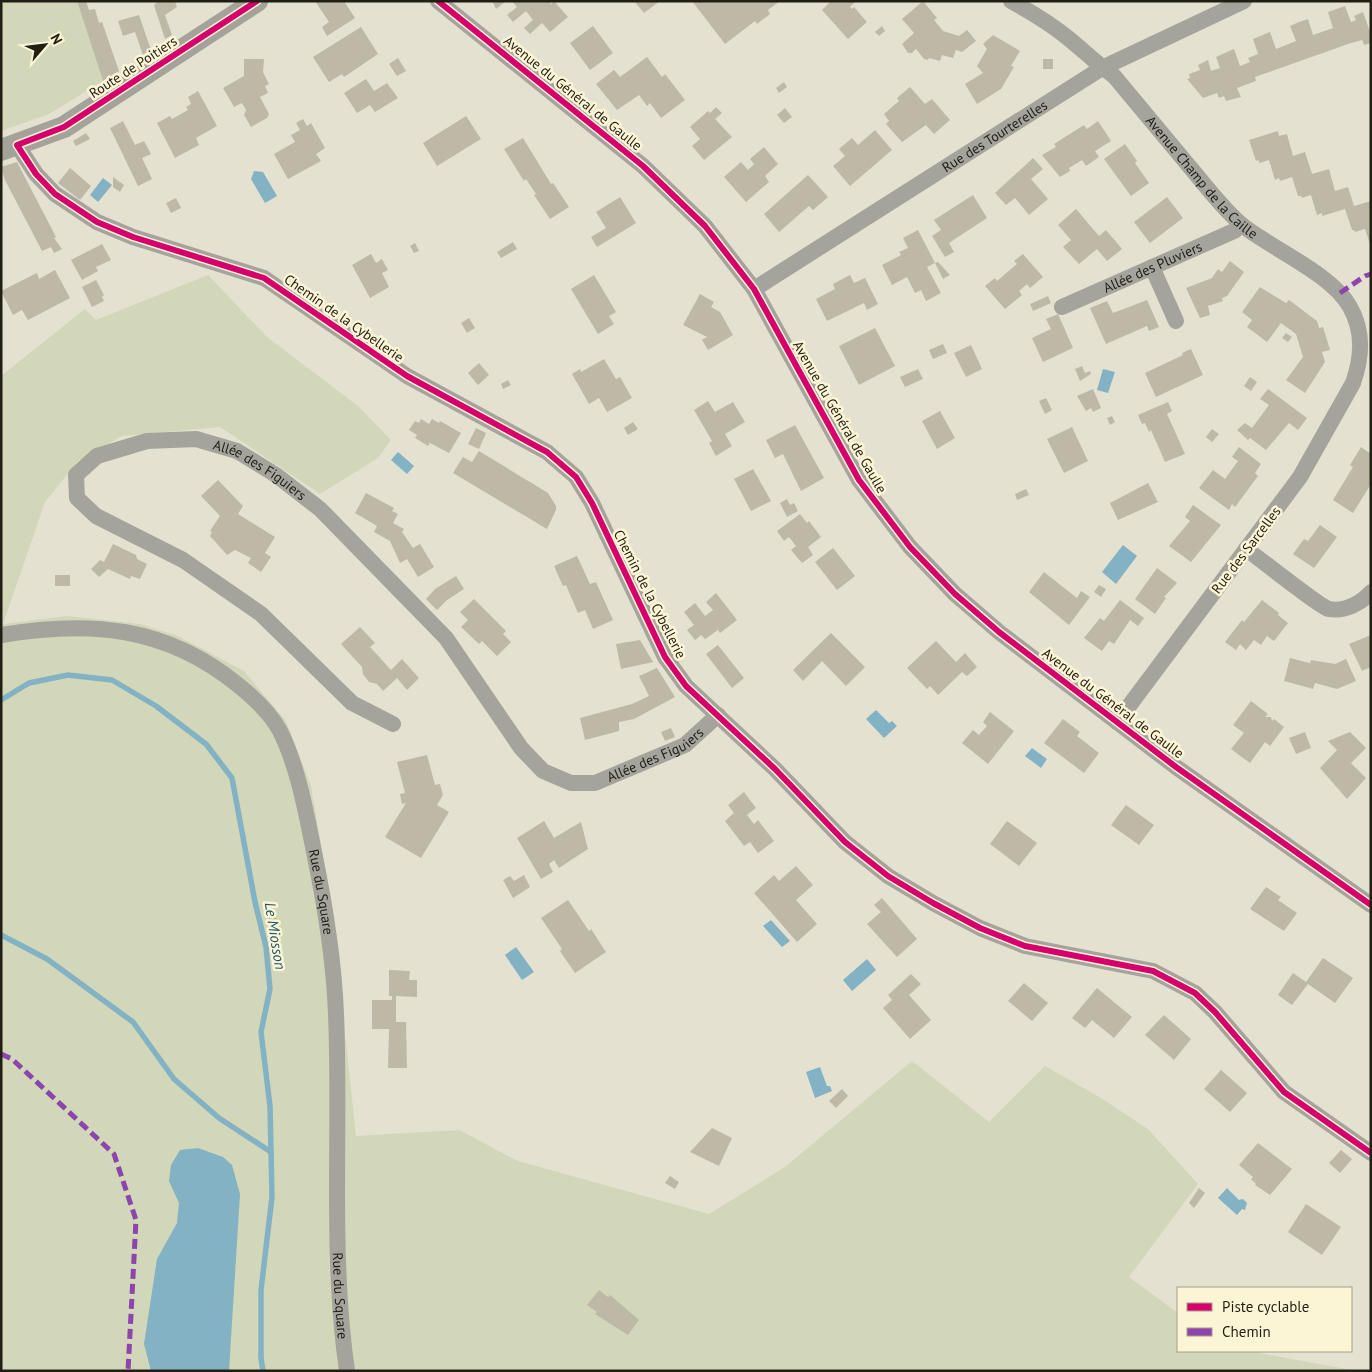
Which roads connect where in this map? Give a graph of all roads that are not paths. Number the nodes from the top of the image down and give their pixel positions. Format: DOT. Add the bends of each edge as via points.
graph roads {
  1 [pos="257,1"];
  2 [pos="438,1"];
  3 [pos="1011,1"];
  4 [pos="1244,1"];
  5 [pos="1102,68"];
  6 [pos="9,148"];
  7 [pos="1242,225"];
  8 [pos="1152,268"];
  9 [pos="754,288"];
  10 [pos="1062,307"];
  11 [pos="1176,321"];
  12 [pos="1358,368"];
  13 [pos="1246,549"];
  14 [pos="1371,592"];
  15 [pos="1,635"];
  16 [pos="718,715"];
  17 [pos="1117,722"];
  18 [pos="393,724"];
  19 [pos="1371,905"];
  20 [pos="1371,1152"];
  21 [pos="347,1371"];
  1 -- 6 [label="street, Route de Poitiers" via="64,127"];
  2 -- 9 [label="street, Avenue du Général de Gaulle" via="673,193 705,226"];
  3 -- 5 [label="street, Avenue Champ de la Caille" via="1068,38"];
  4 -- 5 [label="street, Rue des Tourterelles"];
  5 -- 7 [label="street, Avenue Champ de la Caille" via="1114,76"];
  5 -- 9 [label="street, Rue des Tourterelles"];
  6 -- 16 [label="street, Chemin de la Cybellerie" via="55,194 97,222 133,237 264,278 407,376 547,452 576,477 592,503 665,657 686,686"];
  7 -- 8 [label="street, Allée des Pluviers"];
  7 -- 12 [label="street, Avenue Champ de la Caille" via="1334,288 1350,306 1361,340"];
  8 -- 10 [label="street, Allée des Pluviers"];
  8 -- 11 [label="street"];
  9 -- 17 [label="street, Avenue du Général de Gaulle" via="859,480 910,547 955,594 999,632"];
  12 -- 13 [label="street, Rue des Sarcelles" via="1353,383 1300,477"];
  13 -- 14 [label="street" via="1328,609 1346,608 1365,600"];
  13 -- 17 [label="street, Rue des Sarcelles"];
  15 -- 21 [label="street, Rue du Square" via="45,627 89,627 132,632 170,645 218,668 251,696 279,729 292,762 311,834 326,916 336,1012 337,1232 340,1322"];
  16 -- 18 [label="street, Allée des Figuiers" via="685,745 595,783 571,783 543,771 526,754 446,638 320,509 276,475 237,451 196,439 147,441 97,456 76,475 78,498 96,516 183,560 262,614 352,703"];
  16 -- 20 [label="street, Chemin de la Cybellerie" via="845,842 888,876 980,928 1025,946 1153,971 1171,979 1195,993 1215,1012 1284,1092"];
  17 -- 19 [label="street, Avenue du Général de Gaulle"];
}
